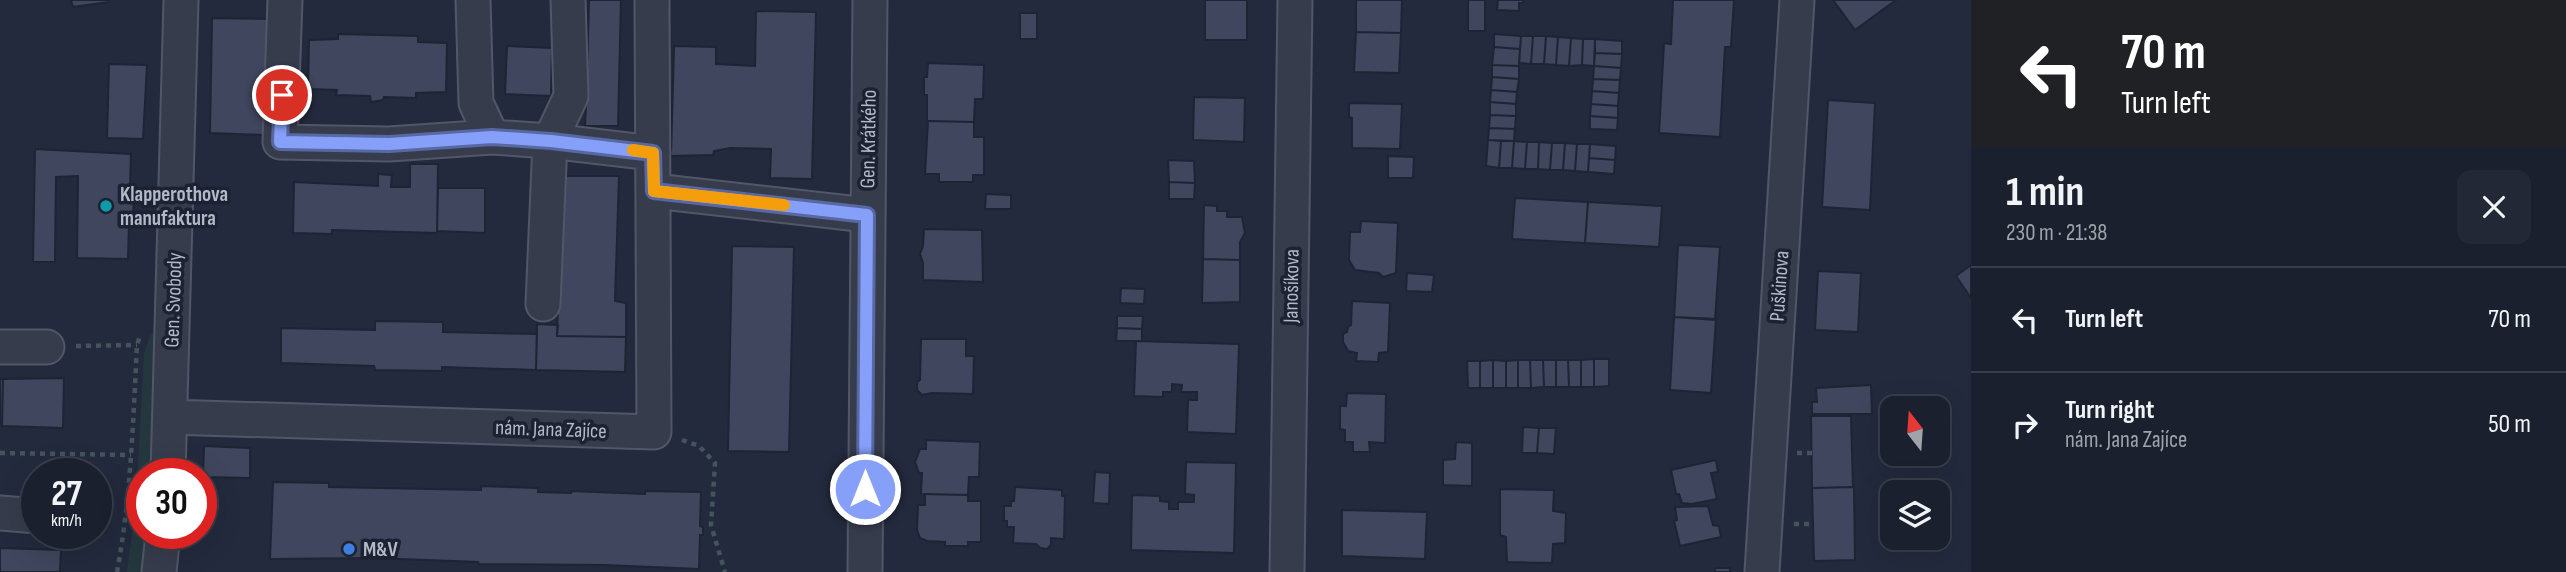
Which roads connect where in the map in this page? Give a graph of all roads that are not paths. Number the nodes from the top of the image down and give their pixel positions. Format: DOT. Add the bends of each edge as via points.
graph roads {
  1 [pos="181,0"];
  2 [pos="285,0"];
  3 [pos="473,0"];
  4 [pos="568,0"];
  5 [pos="652,0"];
  6 [pos="870,0"];
  7 [pos="1295,0"];
  8 [pos="1797,0"];
  9 [pos="492,137"];
  10 [pos="551,141"];
  11 [pos="653,153"];
  12 [pos="654,191"];
  13 [pos="867,215"];
  14 [pos="542,304"];
  15 [pos="0,347"];
  16 [pos="47,347"];
  17 [pos="170,417"];
  18 [pos="169,458"];
  19 [pos="0,513"];
  20 [pos="21,515"];
  21 [pos="161,549"];
  22 [pos="159,572"];
  23 [pos="864,572"];
  24 [pos="1287,572"];
  25 [pos="1762,572"];
  1 -- 17 [label="street, Gen. Svobody"];
  2 -- 9 [label="street" via="280,142 389,144"];
  3 -- 9 [label="street" via="476,103"];
  4 -- 10 [label="street" via="571,96"];
  5 -- 11 [label="street"];
  6 -- 13 [label="street, Gen. Krátkého"];
  7 -- 24 [label="street, Janošíkova"];
  8 -- 25 [label="street, Puškinova"];
  9 -- 10 [label="street"];
  10 -- 11 [label="street"];
  10 -- 14 [label="street"];
  11 -- 12 [label="street"];
  12 -- 13 [label="street"];
  12 -- 17 [label="street, nám. Jana Zajíce" via="654,432"];
  13 -- 23 [label="street, Gen. Krátkého"];
  15 -- 16 [label="street"];
  17 -- 18 [label="street, Gen. Svobody"];
  19 -- 20 [label="street"];
  21 -- 22 [label="street"];
}
